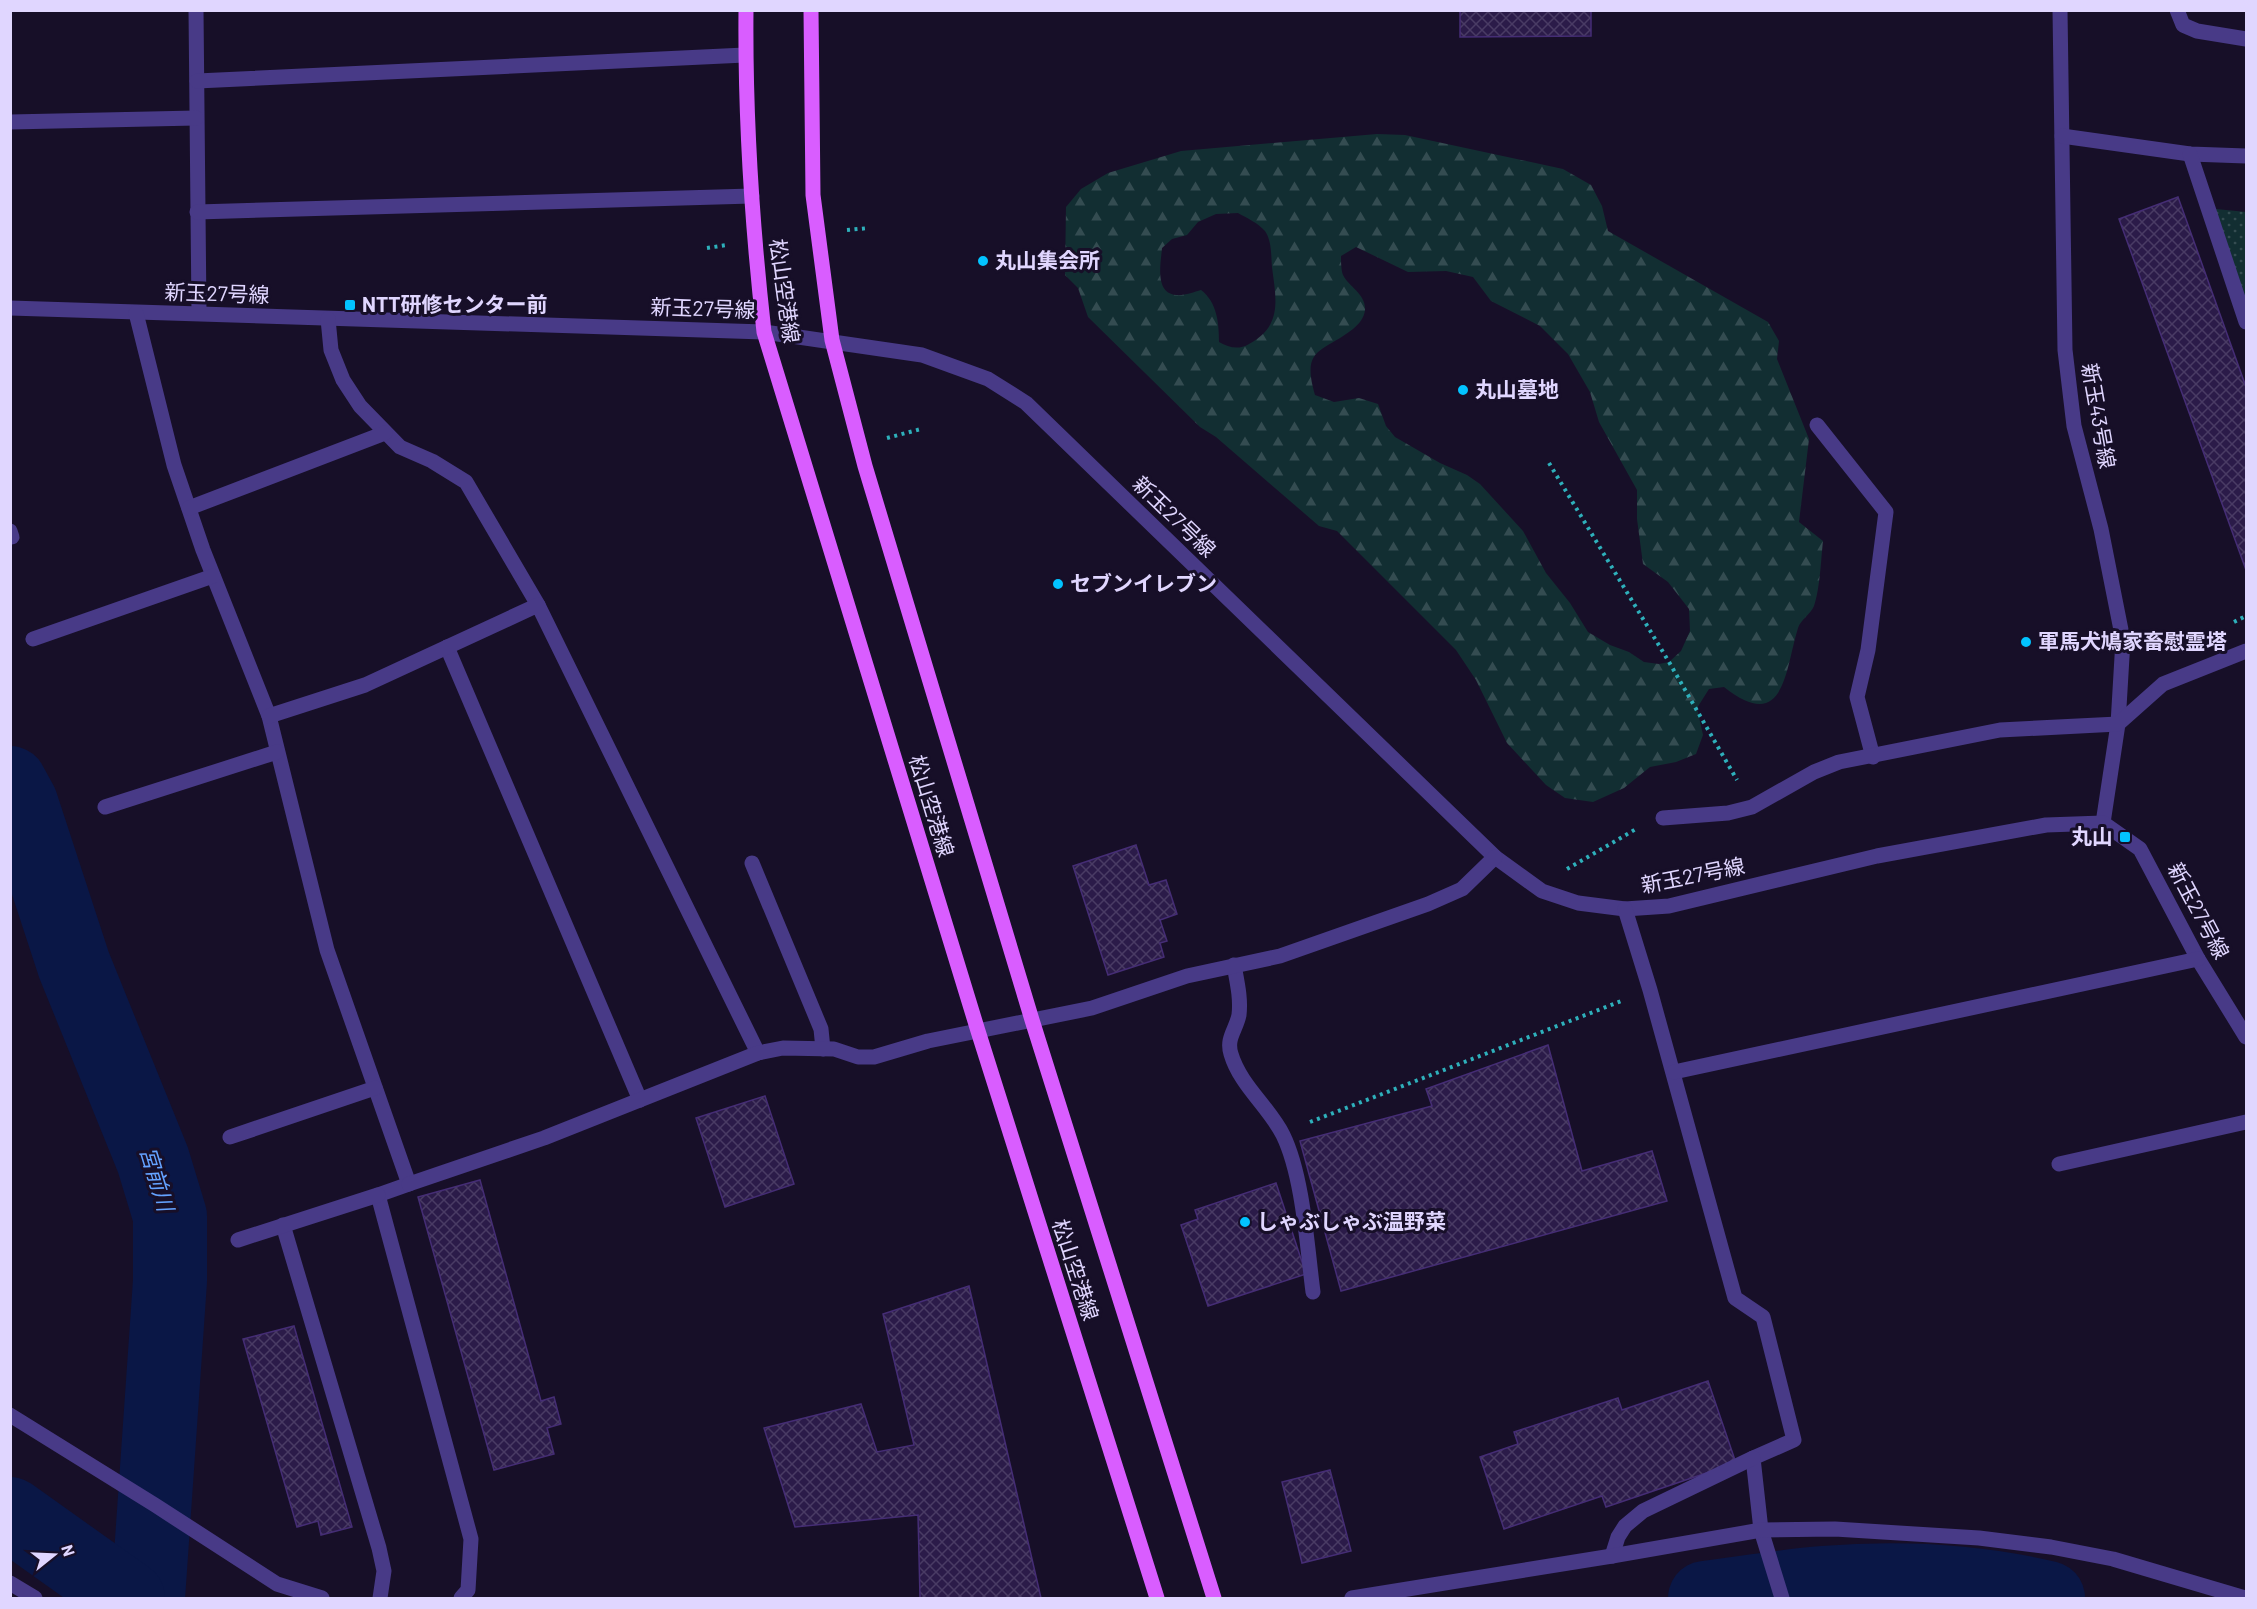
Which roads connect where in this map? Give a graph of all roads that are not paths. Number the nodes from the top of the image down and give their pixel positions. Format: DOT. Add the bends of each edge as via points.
graph roads {
  1 [pos="196,10"];
  2 [pos="746,10"];
  3 [pos="812,10"];
  4 [pos="2060,10"];
  5 [pos="2177,10"];
  6 [pos="2247,39"];
  7 [pos="745,55"];
  8 [pos="196,81"];
  9 [pos="196,118"];
  10 [pos="10,122"];
  11 [pos="2062,136"];
  12 [pos="2190,154"];
  13 [pos="2247,156"];
  14 [pos="752,196"];
  15 [pos="197,212"];
  16 [pos="10,308"];
  17 [pos="136,313"];
  18 [pos="199,313"];
  19 [pos="328,319"];
  20 [pos="2247,322"];
  21 [pos="764,332"];
  22 [pos="832,340"];
  23 [pos="1817,425"];
  24 [pos="385,433"];
  25 [pos="189,508"];
  26 [pos="213,576"];
  27 [pos="538,605"];
  28 [pos="33,639"];
  29 [pos="447,647"];
  30 [pos="2247,651"];
  31 [pos="269,716"];
  32 [pos="2118,724"];
  33 [pos="277,752"];
  34 [pos="1873,757"];
  35 [pos="105,807"];
  36 [pos="1664,818"];
  37 [pos="2103,824"];
  38 [pos="1495,857"];
  39 [pos="752,863"];
  40 [pos="1625,909"];
  41 [pos="2198,959"];
  42 [pos="1234,965"];
  43 [pos="1032,1020"];
  44 [pos="978,1031"];
  45 [pos="2247,1037"];
  46 [pos="823,1049"];
  47 [pos="758,1053"];
  48 [pos="1674,1072"];
  49 [pos="375,1088"];
  50 [pos="640,1100"];
  51 [pos="2247,1122"];
  52 [pos="230,1137"];
  53 [pos="2059,1164"];
  54 [pos="409,1184"];
  55 [pos="378,1195"];
  56 [pos="283,1225"];
  57 [pos="238,1240"];
  58 [pos="1313,1292"];
  59 [pos="10,1415"];
  60 [pos="1753,1458"];
  61 [pos="1761,1530"];
  62 [pos="1612,1556"];
  63 [pos="10,1583"];
  64 [pos="34,1599"];
  65 [pos="322,1599"];
  66 [pos="380,1599"];
  67 [pos="461,1599"];
  68 [pos="1157,1599"];
  69 [pos="1214,1599"];
  70 [pos="1352,1599"];
  71 [pos="1782,1599"];
  72 [pos="2245,1599"];
  1 -- 8 [label="street"];
  2 -- 7 [label="main road, 松山空港線"];
  3 -- 22 [label="main road, 松山空港線" via="813,195"];
  4 -- 11 [label="street, 新玉43号線"];
  5 -- 6 [label="street" via="2183,25 2197,31"];
  7 -- 8 [label="street"];
  7 -- 14 [label="main road, 松山空港線"];
  8 -- 9 [label="street"];
  9 -- 10 [label="street"];
  9 -- 15 [label="street"];
  11 -- 12 [label="street"];
  11 -- 32 [label="street, 新玉43号線" via="2065,350 2074,426 2101,529 2123,640"];
  12 -- 13 [label="street"];
  12 -- 20 [label="street"];
  14 -- 15 [label="street"];
  14 -- 21 [label="main road, 松山空港線"];
  15 -- 18 [label="street"];
  16 -- 17 [label="street, 新玉27号線"];
  17 -- 18 [label="street, 新玉27号線"];
  17 -- 25 [label="street" via="174,465"];
  18 -- 19 [label="street, 新玉27号線"];
  19 -- 21 [label="street, 新玉27号線"];
  19 -- 24 [label="street" via="331,350 343,380"];
  21 -- 22 [label="street, 新玉27号線"];
  21 -- 44 [label="main road, 松山空港線"];
  22 -- 38 [label="street, 新玉27号線" via="922,355 988,380 1026,403"];
  22 -- 43 [label="main road, 松山空港線" via="868,477"];
  23 -- 34 [label="street" via="1886,512 1868,650 1857,697"];
  24 -- 25 [label="street"];
  24 -- 27 [label="street" via="400,447 466,482"];
  25 -- 26 [label="street"];
  26 -- 28 [label="street"];
  26 -- 31 [label="street"];
  27 -- 29 [label="street"];
  27 -- 47 [label="street"];
  29 -- 31 [label="street" via="365,685"];
  29 -- 50 [label="street"];
  30 -- 32 [label="street" via="2163,684"];
  31 -- 33 [label="street"];
  32 -- 34 [label="street" via="2000,730"];
  32 -- 37 [label="street, 新玉43号線"];
  33 -- 35 [label="street"];
  33 -- 49 [label="street" via="327,950"];
  34 -- 36 [label="street" via="1839,762 1814,772 1752,807"];
  37 -- 40 [label="street, 新玉27号線" via="2046,825 1877,856 1669,906"];
  37 -- 41 [label="street, 新玉27号線" via="2140,849"];
  38 -- 40 [label="street, 新玉27号線" via="1542,891 1578,903"];
  38 -- 42 [label="street" via="1462,889 1428,904 1280,956"];
  39 -- 46 [label="street" via="821,1029"];
  40 -- 48 [label="street"];
  41 -- 45 [label="street, 新玉27号線"];
  41 -- 48 [label="street"];
  42 -- 43 [label="street" via="1187,976 1092,1008"];
  42 -- 58 [label="street" via="1240,995 1238,1017 1229,1038 1231,1054 1289,1150"];
  43 -- 44 [label="street"];
  43 -- 69 [label="main road, 松山空港線"];
  44 -- 46 [label="street" via="874,1057"];
  44 -- 68 [label="main road, 松山空港線"];
  46 -- 47 [label="street" via="783,1048"];
  47 -- 50 [label="street"];
  48 -- 60 [label="street" via="1735,1298 1763,1317 1794,1440"];
  49 -- 52 [label="street"];
  49 -- 54 [label="street"];
  50 -- 54 [label="street"];
  51 -- 53 [label="street"];
  54 -- 55 [label="street"];
  55 -- 56 [label="street"];
  55 -- 67 [label="street" via="471,1539 468,1590"];
  56 -- 57 [label="street"];
  56 -- 66 [label="street" via="379,1548 384,1571"];
  59 -- 65 [label="street" via="277,1584"];
  60 -- 61 [label="street"];
  60 -- 62 [label="street" via="1643,1511 1617,1537"];
  61 -- 62 [label="street"];
  61 -- 71 [label="street"];
  61 -- 72 [label="street" via="1835,1529 2051,1547 2112,1559"];
  62 -- 70 [label="street"];
  63 -- 64 [label="street"];
}
